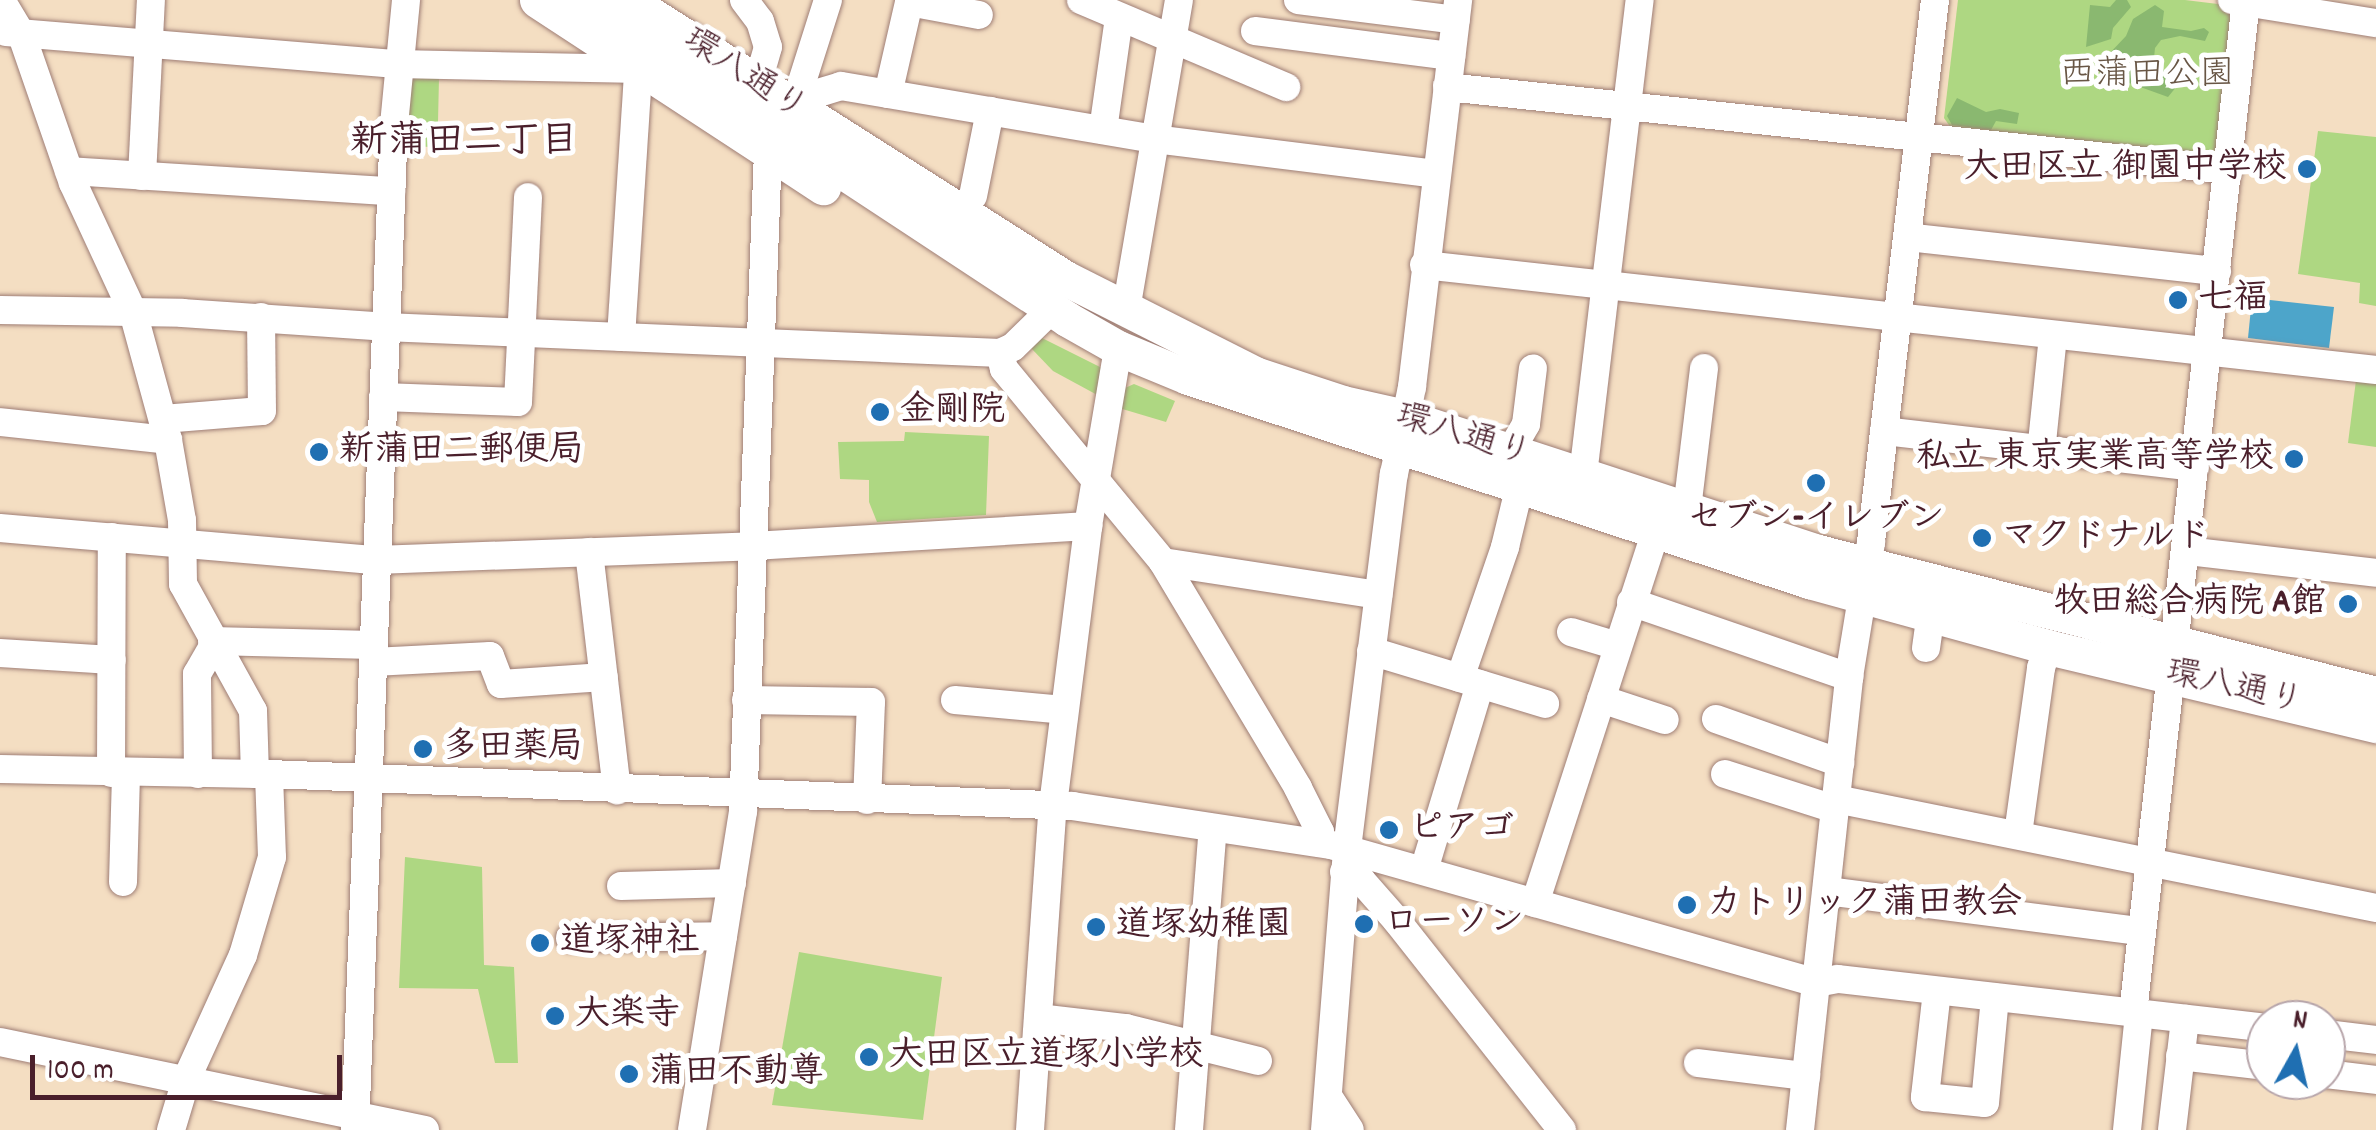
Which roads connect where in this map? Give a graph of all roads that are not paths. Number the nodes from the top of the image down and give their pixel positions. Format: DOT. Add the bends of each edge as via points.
graph roads {
  1 [pos="0,0"];
  2 [pos="151,0"];
  3 [pos="406,0"];
  4 [pos="537,0"];
  5 [pos="582,0"];
  6 [pos="628,0"];
  7 [pos="671,0"];
  8 [pos="744,0"];
  9 [pos="828,0"];
  10 [pos="1081,0"];
  11 [pos="1179,0"];
  12 [pos="1298,0"];
  13 [pos="1640,0"];
  14 [pos="1934,0"];
  15 [pos="2241,1"];
  16 [pos="1457,10"];
  17 [pos="979,15"];
  18 [pos="1119,17"];
  19 [pos="2376,23"];
  20 [pos="1255,30"];
  21 [pos="10,32"];
  22 [pos="1172,40"];
  23 [pos="147,44"];
  24 [pos="1451,56"];
  25 [pos="764,61"];
  26 [pos="397,64"];
  27 [pos="640,70"];
  28 [pos="1447,87"];
  29 [pos="1286,88"];
  30 [pos="808,89"];
  31 [pos="888,94"];
  32 [pos="1629,106"];
  33 [pos="990,111"];
  34 [pos="1103,130"];
  35 [pos="1918,138"];
  36 [pos="1155,139"];
  37 [pos="768,151"];
  38 [pos="2229,170"];
  39 [pos="68,171"];
  40 [pos="1436,174"];
  41 [pos="142,176"];
  42 [pos="392,192"];
  43 [pos="973,196"];
  44 [pos="528,197"];
  45 [pos="1907,237"];
  46 [pos="1424,265"];
  47 [pos="2216,272"];
  48 [pos="1604,286"];
  49 [pos="1062,302"];
  50 [pos="0,310"];
  51 [pos="1126,310"];
  52 [pos="133,312"];
  53 [pos="260,317"];
  54 [pos="1899,319"];
  55 [pos="385,327"];
  56 [pos="523,332"];
  57 [pos="2053,336"];
  58 [pos="621,337"];
  59 [pos="761,342"];
  60 [pos="1118,348"];
  61 [pos="2209,350"];
  62 [pos="1000,353"];
  63 [pos="1533,368"];
  64 [pos="1704,368"];
  65 [pos="2376,370"];
  66 [pos="383,397"];
  67 [pos="0,422"];
  68 [pos="165,430"];
  69 [pos="1884,430"];
  70 [pos="1402,431"];
  71 [pos="2041,452"];
  72 [pos="2195,466"];
  73 [pos="1515,468"];
  74 [pos="1583,475"];
  75 [pos="1096,478"];
  76 [pos="1687,510"];
  77 [pos="1088,526"];
  78 [pos="0,528"];
  79 [pos="1655,533"];
  80 [pos="112,537"];
  81 [pos="183,543"];
  82 [pos="753,546"];
  83 [pos="2187,551"];
  84 [pos="589,552"];
  85 [pos="376,560"];
  86 [pos="1163,562"];
  87 [pos="2376,573"];
  88 [pos="1863,580"];
  89 [pos="1378,595"];
  90 [pos="1631,602"];
  91 [pos="1571,632"];
  92 [pos="213,643"];
  93 [pos="1617,646"];
  94 [pos="2048,647"];
  95 [pos="1371,651"];
  96 [pos="0,653"];
  97 [pos="373,654"];
  98 [pos="2174,659"];
  99 [pos="112,660"];
  100 [pos="604,677"];
  101 [pos="1849,677"];
  102 [pos="1470,681"];
  103 [pos="2376,694"];
  104 [pos="1601,699"];
  105 [pos="746,700"];
  106 [pos="955,700"];
  107 [pos="1545,704"];
  108 [pos="1064,710"];
  109 [pos="1716,719"];
  110 [pos="1665,720"];
  111 [pos="2376,725"];
  112 [pos="1840,763"];
  113 [pos="0,769"];
  114 [pos="119,773"];
  115 [pos="198,774"];
  116 [pos="262,774"];
  117 [pos="1725,774"];
  118 [pos="368,781"];
  119 [pos="617,790"];
  120 [pos="743,794"];
  121 [pos="867,800"];
  122 [pos="1836,804"];
  123 [pos="1053,805"];
  124 [pos="1213,828"];
  125 [pos="2018,834"];
  126 [pos="1337,855"];
  127 [pos="2150,860"];
  128 [pos="1424,870"];
  129 [pos="123,882"];
  130 [pos="732,883"];
  131 [pos="621,886"];
  132 [pos="1827,891"];
  133 [pos="1535,903"];
  134 [pos="2376,908"];
  135 [pos="2141,931"];
  136 [pos="723,936"];
  137 [pos="570,938"];
  138 [pos="1816,983"];
  139 [pos="1937,991"];
  140 [pos="1995,997"];
  141 [pos="2136,1014"];
  142 [pos="1038,1018"];
  143 [pos="2185,1019"];
  144 [pos="2246,1026"];
  145 [pos="2346,1036"];
  146 [pos="2376,1040"];
  147 [pos="0,1042"];
  148 [pos="1197,1044"];
  149 [pos="2180,1056"];
  150 [pos="1258,1061"];
  151 [pos="1698,1063"];
  152 [pos="2246,1064"];
  153 [pos="1806,1076"];
  154 [pos="2346,1076"];
  155 [pos="186,1080"];
  156 [pos="2376,1080"];
  157 [pos="1328,1096"];
  158 [pos="355,1123"];
  159 [pos="171,1130"];
  160 [pos="425,1130"];
  161 [pos="692,1130"];
  162 [pos="1030,1130"];
  163 [pos="1189,1130"];
  164 [pos="1326,1130"];
  165 [pos="1350,1130"];
  166 [pos="1562,1130"];
  167 [pos="1800,1130"];
  168 [pos="2127,1130"];
  169 [pos="2172,1130"];
  1 -- 21 [label="street"];
  2 -- 23 [label="street"];
  3 -- 26 [label="street"];
  4 -- 27 [label="main road"];
  5 -- 49 [label="main road, 環八通り"];
  6 -- 49 [label="main road, 環八通り"];
  7 -- 25 [label="main road"];
  8 -- 25 [label="street" via="760,21 768,47"];
  9 -- 30 [label="street"];
  10 -- 18 [label="street"];
  11 -- 22 [label="street"];
  12 -- 16 [label="street"];
  13 -- 32 [label="street"];
  14 -- 35 [label="street"];
  15 -- 19 [label="street"];
  15 -- 38 [label="street"];
  16 -- 24 [label="street"];
  17 -- 31 [label="street" via="908,2"];
  18 -- 22 [label="street"];
  18 -- 34 [label="street"];
  20 -- 24 [label="street"];
  21 -- 23 [label="street"];
  21 -- 39 [label="street"];
  22 -- 29 [label="street"];
  22 -- 36 [label="street"];
  23 -- 26 [label="street"];
  23 -- 41 [label="street"];
  24 -- 28 [label="street"];
  25 -- 30 [label="main road"];
  26 -- 27 [label="street"];
  26 -- 42 [label="street"];
  27 -- 37 [label="main road"];
  27 -- 58 [label="street"];
  28 -- 32 [label="street"];
  28 -- 40 [label="street"];
  30 -- 31 [label="street" via="841,86"];
  30 -- 43 [label="main road"];
  31 -- 33 [label="street"];
  32 -- 35 [label="street"];
  32 -- 48 [label="street"];
  33 -- 34 [label="street"];
  33 -- 43 [label="street"];
  34 -- 36 [label="street"];
  35 -- 38 [label="street"];
  35 -- 45 [label="street"];
  36 -- 40 [label="street"];
  36 -- 51 [label="street"];
  37 -- 49 [label="main road" via="943,265"];
  37 -- 59 [label="street"];
  38 -- 47 [label="street"];
  39 -- 41 [label="street"];
  39 -- 52 [label="street"];
  40 -- 46 [label="street"];
  41 -- 42 [label="street"];
  42 -- 55 [label="street"];
  43 -- 49 [label="main road" via="1021,229"];
  44 -- 56 [label="street"];
  45 -- 47 [label="street"];
  45 -- 54 [label="street"];
  46 -- 48 [label="street"];
  46 -- 70 [label="street"];
  47 -- 61 [label="street"];
  48 -- 54 [label="street"];
  48 -- 74 [label="street"];
  49 -- 51 [label="main road, 環八通り"];
  49 -- 60 [label="main road, 環八通り"];
  49 -- 62 [label="street"];
  50 -- 52 [label="street"];
  51 -- 70 [label="main road, 環八通り" via="1254,374"];
  52 -- 53 [label="street"];
  52 -- 68 [label="street"];
  53 -- 55 [label="street"];
  53 -- 68 [label="street" via="262,411"];
  54 -- 57 [label="street"];
  54 -- 69 [label="street"];
  55 -- 56 [label="street"];
  55 -- 66 [label="street"];
  56 -- 58 [label="street"];
  56 -- 66 [label="street" via="518,402"];
  57 -- 61 [label="street"];
  57 -- 71 [label="street"];
  58 -- 59 [label="street"];
  59 -- 62 [label="street"];
  59 -- 82 [label="street"];
  60 -- 70 [label="main road, 環八通り" via="1319,423"];
  60 -- 75 [label="street"];
  61 -- 65 [label="street"];
  61 -- 72 [label="street"];
  62 -- 75 [label="street" via="1004,369"];
  63 -- 73 [label="street"];
  64 -- 76 [label="street"];
  66 -- 85 [label="street"];
  67 -- 68 [label="street"];
  68 -- 81 [label="street"];
  69 -- 71 [label="street"];
  69 -- 88 [label="street"];
  70 -- 73 [label="main road, 環八通り"];
  70 -- 89 [label="street"];
  71 -- 72 [label="street"];
  72 -- 83 [label="street"];
  73 -- 74 [label="main road, 環八通り"];
  73 -- 79 [label="main road, 環八通り"];
  73 -- 102 [label="street" via="1505,547"];
  74 -- 76 [label="main road, 環八通り"];
  75 -- 77 [label="street"];
  75 -- 86 [label="street"];
  76 -- 88 [label="main road, 環八通り"];
  77 -- 82 [label="street"];
  77 -- 108 [label="street"];
  78 -- 80 [label="street"];
  79 -- 88 [label="main road, 環八通り"];
  79 -- 90 [label="street"];
  80 -- 81 [label="street"];
  80 -- 99 [label="street"];
  81 -- 85 [label="street"];
  81 -- 92 [label="street" via="183,584"];
  82 -- 84 [label="street"];
  82 -- 105 [label="street"];
  83 -- 87 [label="street"];
  83 -- 98 [label="street"];
  84 -- 85 [label="street"];
  84 -- 100 [label="street"];
  85 -- 97 [label="street"];
  86 -- 89 [label="street"];
  86 -- 126 [label="street"];
  88 -- 94 [label="main road, 環八通り" via="1928,631"];
  88 -- 98 [label="main road, 環八通り"];
  88 -- 101 [label="street"];
  89 -- 95 [label="street"];
  90 -- 93 [label="street"];
  90 -- 101 [label="street"];
  91 -- 93 [label="street"];
  92 -- 97 [label="street"];
  92 -- 115 [label="street" via="197,674"];
  92 -- 116 [label="street" via="254,711"];
  93 -- 104 [label="street"];
  94 -- 98 [label="main road, 環八通り"];
  94 -- 125 [label="street"];
  95 -- 102 [label="street"];
  95 -- 126 [label="street"];
  96 -- 99 [label="street"];
  97 -- 100 [label="street" via="490,656 501,684"];
  97 -- 118 [label="street"];
  98 -- 103 [label="main road, 環八通り"];
  98 -- 111 [label="main road, 環八通り"];
  98 -- 127 [label="street"];
  99 -- 114 [label="street"];
  100 -- 119 [label="street"];
  101 -- 112 [label="street"];
  102 -- 107 [label="street"];
  102 -- 128 [label="street"];
  104 -- 110 [label="street"];
  104 -- 133 [label="street"];
  105 -- 120 [label="street"];
  105 -- 121 [label="street" via="871,702"];
  106 -- 108 [label="street"];
  108 -- 123 [label="street"];
  109 -- 112 [label="street"];
  112 -- 122 [label="street"];
  113 -- 114 [label="street"];
  114 -- 115 [label="street"];
  114 -- 129 [label="street"];
  115 -- 116 [label="street"];
  116 -- 118 [label="street"];
  116 -- 155 [label="street" via="272,857 243,955"];
  117 -- 122 [label="street"];
  118 -- 119 [label="street"];
  118 -- 158 [label="street"];
  119 -- 120 [label="street"];
  120 -- 121 [label="street"];
  120 -- 130 [label="street"];
  121 -- 123 [label="street"];
  122 -- 125 [label="street" via="1906,805"];
  122 -- 132 [label="street"];
  123 -- 124 [label="street"];
  123 -- 142 [label="street"];
  124 -- 126 [label="street"];
  124 -- 148 [label="street"];
  125 -- 127 [label="street"];
  126 -- 128 [label="street"];
  126 -- 157 [label="street"];
  126 -- 166 [label="street"];
  127 -- 134 [label="street"];
  127 -- 135 [label="street"];
  128 -- 133 [label="street"];
  130 -- 131 [label="street"];
  130 -- 136 [label="street"];
  132 -- 135 [label="street"];
  132 -- 138 [label="street"];
  133 -- 138 [label="street"];
  135 -- 141 [label="street"];
  136 -- 137 [label="street"];
  136 -- 161 [label="street"];
  138 -- 139 [label="street" via="1838,979"];
  138 -- 153 [label="street"];
  139 -- 140 [label="street"];
  139 -- 140 [label="street" via="1925,1097 1984,1103"];
  140 -- 141 [label="street"];
  141 -- 143 [label="street"];
  141 -- 168 [label="street"];
  142 -- 148 [label="street"];
  142 -- 162 [label="street"];
  143 -- 144 [label="street"];
  143 -- 149 [label="street"];
  145 -- 146 [label="street"];
  147 -- 155 [label="street"];
  148 -- 150 [label="street"];
  148 -- 163 [label="street"];
  149 -- 152 [label="street"];
  149 -- 169 [label="street"];
  151 -- 153 [label="street"];
  153 -- 167 [label="street"];
  154 -- 156 [label="street"];
  155 -- 158 [label="street"];
  155 -- 159 [label="street"];
  157 -- 164 [label="street"];
  157 -- 165 [label="street"];
  158 -- 160 [label="street"];
}
